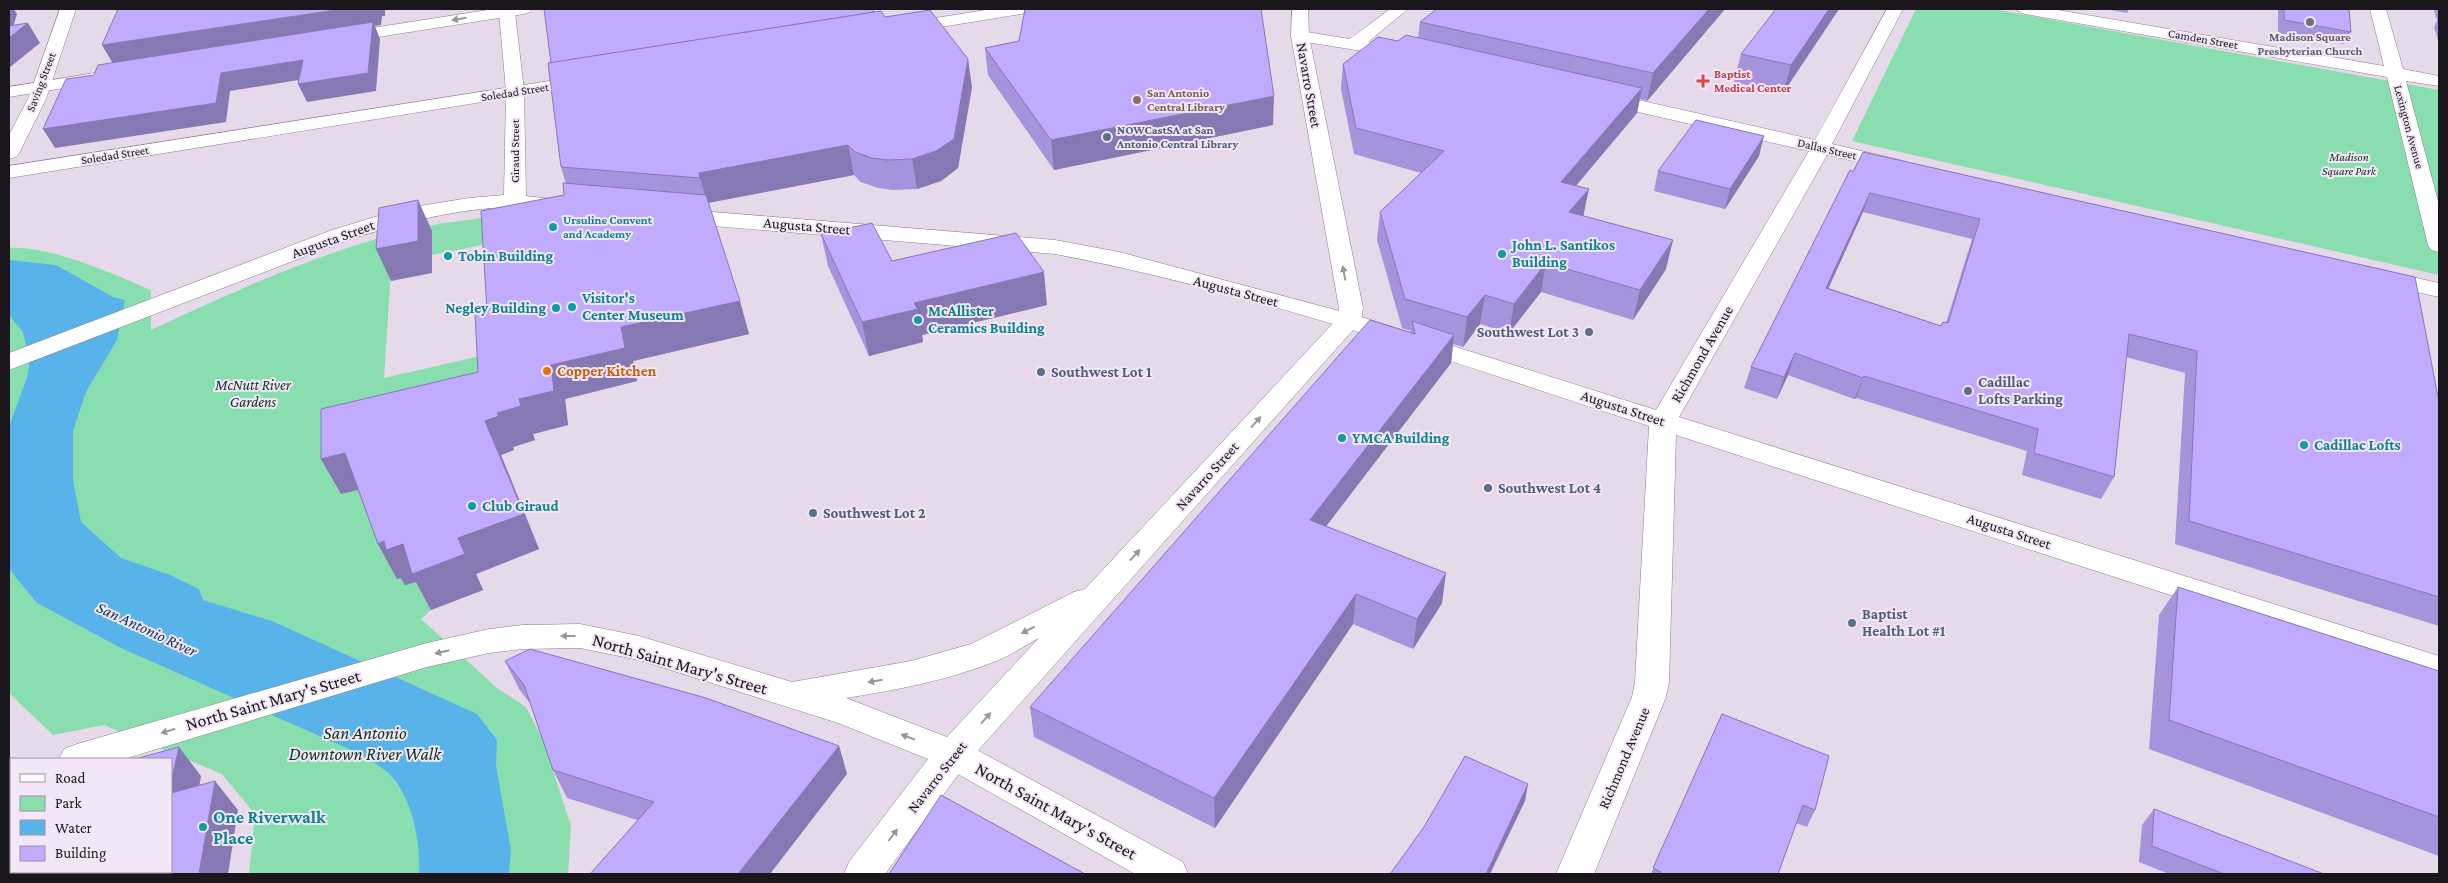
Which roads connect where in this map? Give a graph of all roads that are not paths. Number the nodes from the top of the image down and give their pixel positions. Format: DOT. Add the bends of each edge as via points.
graph roads {
  1 [pos="68,9"];
  2 [pos="1021,9"];
  3 [pos="1300,9"];
  4 [pos="1400,9"];
  5 [pos="1895,9"];
  6 [pos="2025,9"];
  7 [pos="2378,9"];
  8 [pos="515,10"];
  9 [pos="892,30"];
  10 [pos="1300,36"];
  11 [pos="319,42"];
  12 [pos="1356,44"];
  13 [pos="1422,57"];
  14 [pos="2394,73"];
  15 [pos="118,75"];
  16 [pos="610,76"];
  17 [pos="2439,81"];
  18 [pos="40,87"];
  19 [pos="515,91"];
  20 [pos="9,92"];
  21 [pos="1587,94"];
  22 [pos="1820,147"];
  23 [pos="9,153"];
  24 [pos="1917,170"];
  25 [pos="9,172"];
  26 [pos="516,201"];
  27 [pos="582,208"];
  28 [pos="655,214"];
  29 [pos="2439,245"];
  30 [pos="2363,273"];
  31 [pos="2439,290"];
  32 [pos="1349,320"];
  33 [pos="9,362"];
  34 [pos="1663,421"];
  35 [pos="1102,592"];
  36 [pos="2439,669"];
  37 [pos="790,695"];
  38 [pos="91,754"];
  39 [pos="954,754"];
  40 [pos="863,874"];
  41 [pos="1169,874"];
  42 [pos="1575,874"];
  1 -- 18 [label="street, Saving Street"];
  2 -- 9 [label="street"];
  3 -- 10 [label="street, Navarro Street"];
  4 -- 12 [label="street"];
  5 -- 22 [label="street, Richmond Avenue"];
  6 -- 14 [label="street, Camden Street"];
  7 -- 14 [label="street, Lexington Avenue"];
  8 -- 11 [label="street, one-way"];
  8 -- 19 [label="street, Giraud Street"];
  10 -- 12 [label="street"];
  32 -- 10 [label="street, Navarro Street, one-way" via="1351,308"];
  12 -- 13 [label="street"];
  14 -- 17 [label="street, Camden Street"];
  14 -- 29 [label="street, Lexington Avenue"];
  15 -- 18 [label="street"];
  16 -- 19 [label="street, Soledad Street"];
  18 -- 20 [label="street"];
  18 -- 23 [label="street, Saving Street"];
  19 -- 25 [label="street, Soledad Street"];
  19 -- 26 [label="street, Giraud Street"];
  21 -- 22 [label="street, Dallas Street"];
  22 -- 24 [label="street, Dallas Street"];
  22 -- 34 [label="street, Richmond Avenue"];
  26 -- 27 [label="street, Augusta Street"];
  26 -- 33 [label="street, Augusta Street" via="470,204 401,216 340,235"];
  28 -- 32 [label="street, Augusta Street" via="1055,247 1119,258"];
  30 -- 31 [label="street"];
  32 -- 34 [label="street, Augusta Street"];
  35 -- 32 [label="street, Navarro Street, one-way"];
  34 -- 36 [label="street, Augusta Street"];
  34 -- 42 [label="street, Richmond Avenue" via="1652,682 1649,697"];
  35 -- 37 [label="street, one-way" via="981,654 911,674"];
  39 -- 35 [label="street, Navarro Street, one-way"];
  37 -- 38 [label="street, North Saint Mary's Street, one-way" via="639,648 580,636 523,637 427,655"];
  39 -- 37 [label="street, North Saint Mary's Street, one-way" via="849,713"];
  40 -- 39 [label="street, Navarro Street, one-way"];
  39 -- 41 [label="street, North Saint Mary's Street"];
}
